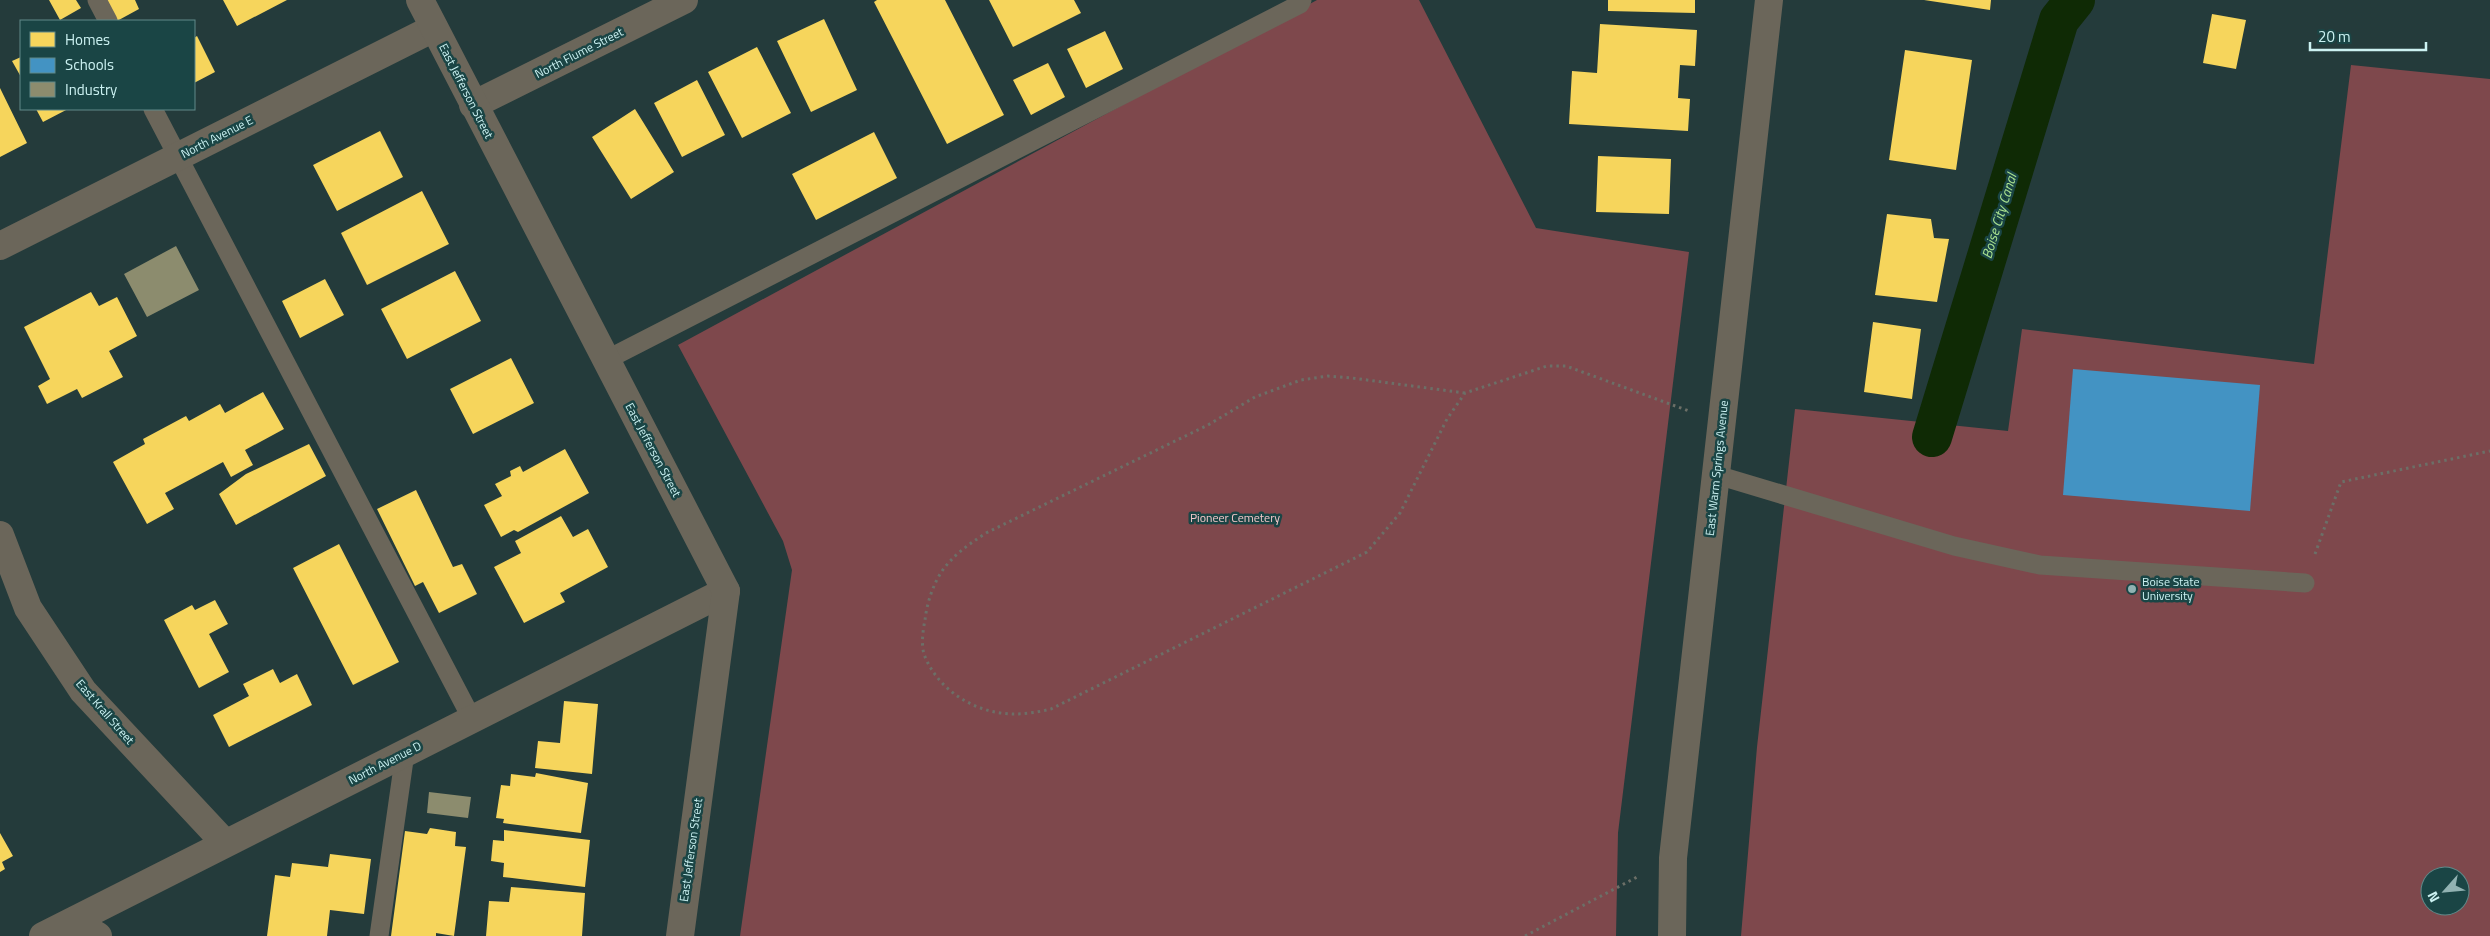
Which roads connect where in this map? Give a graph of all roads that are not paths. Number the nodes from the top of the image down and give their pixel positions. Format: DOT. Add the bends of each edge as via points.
graph roads {
  1 [pos="97,0"];
  2 [pos="420,0"];
  3 [pos="684,0"];
  4 [pos="1302,0"];
  5 [pos="1768,0"];
  6 [pos="107,20"];
  7 [pos="434,28"];
  8 [pos="473,105"];
  9 [pos="155,110"];
  10 [pos="178,156"];
  11 [pos="0,246"];
  12 [pos="606,360"];
  13 [pos="1717,475"];
  14 [pos="0,535"];
  15 [pos="2305,583"];
  16 [pos="726,591"];
  17 [pos="472,719"];
  18 [pos="405,753"];
  19 [pos="225,843"];
  20 [pos="73,929"];
  21 [pos="43,936"];
  22 [pos="98,936"];
  23 [pos="379,936"];
  24 [pos="680,936"];
  25 [pos="1672,936"];
  1 -- 6 [label="lane"];
  2 -- 7 [label="street, East Jefferson Street"];
  3 -- 8 [label="street, North Flume Street"];
  4 -- 12 [label="lane" via="1283,13"];
  5 -- 13 [label="street, East Warm Springs Avenue"];
  7 -- 8 [label="street, East Jefferson Street"];
  7 -- 10 [label="street, North Avenue E"];
  8 -- 12 [label="street, East Jefferson Street"];
  9 -- 10 [label="lane"];
  10 -- 11 [label="street, North Avenue E"];
  10 -- 17 [label="lane"];
  12 -- 16 [label="street, East Jefferson Street"];
  13 -- 15 [label="lane" via="1954,546 2040,565"];
  13 -- 25 [label="street, East Warm Springs Avenue" via="1673,858"];
  14 -- 19 [label="street, East Krall Street" via="28,608 83,691"];
  16 -- 17 [label="street, North Avenue D"];
  16 -- 24 [label="street, East Jefferson Street"];
  17 -- 18 [label="street, North Avenue D"];
  18 -- 19 [label="street, North Avenue D"];
  18 -- 23 [label="lane"];
  19 -- 20 [label="street, North Avenue D"];
  20 -- 21 [label="street, North Avenue D"];
  20 -- 22 [label="street"];
}
